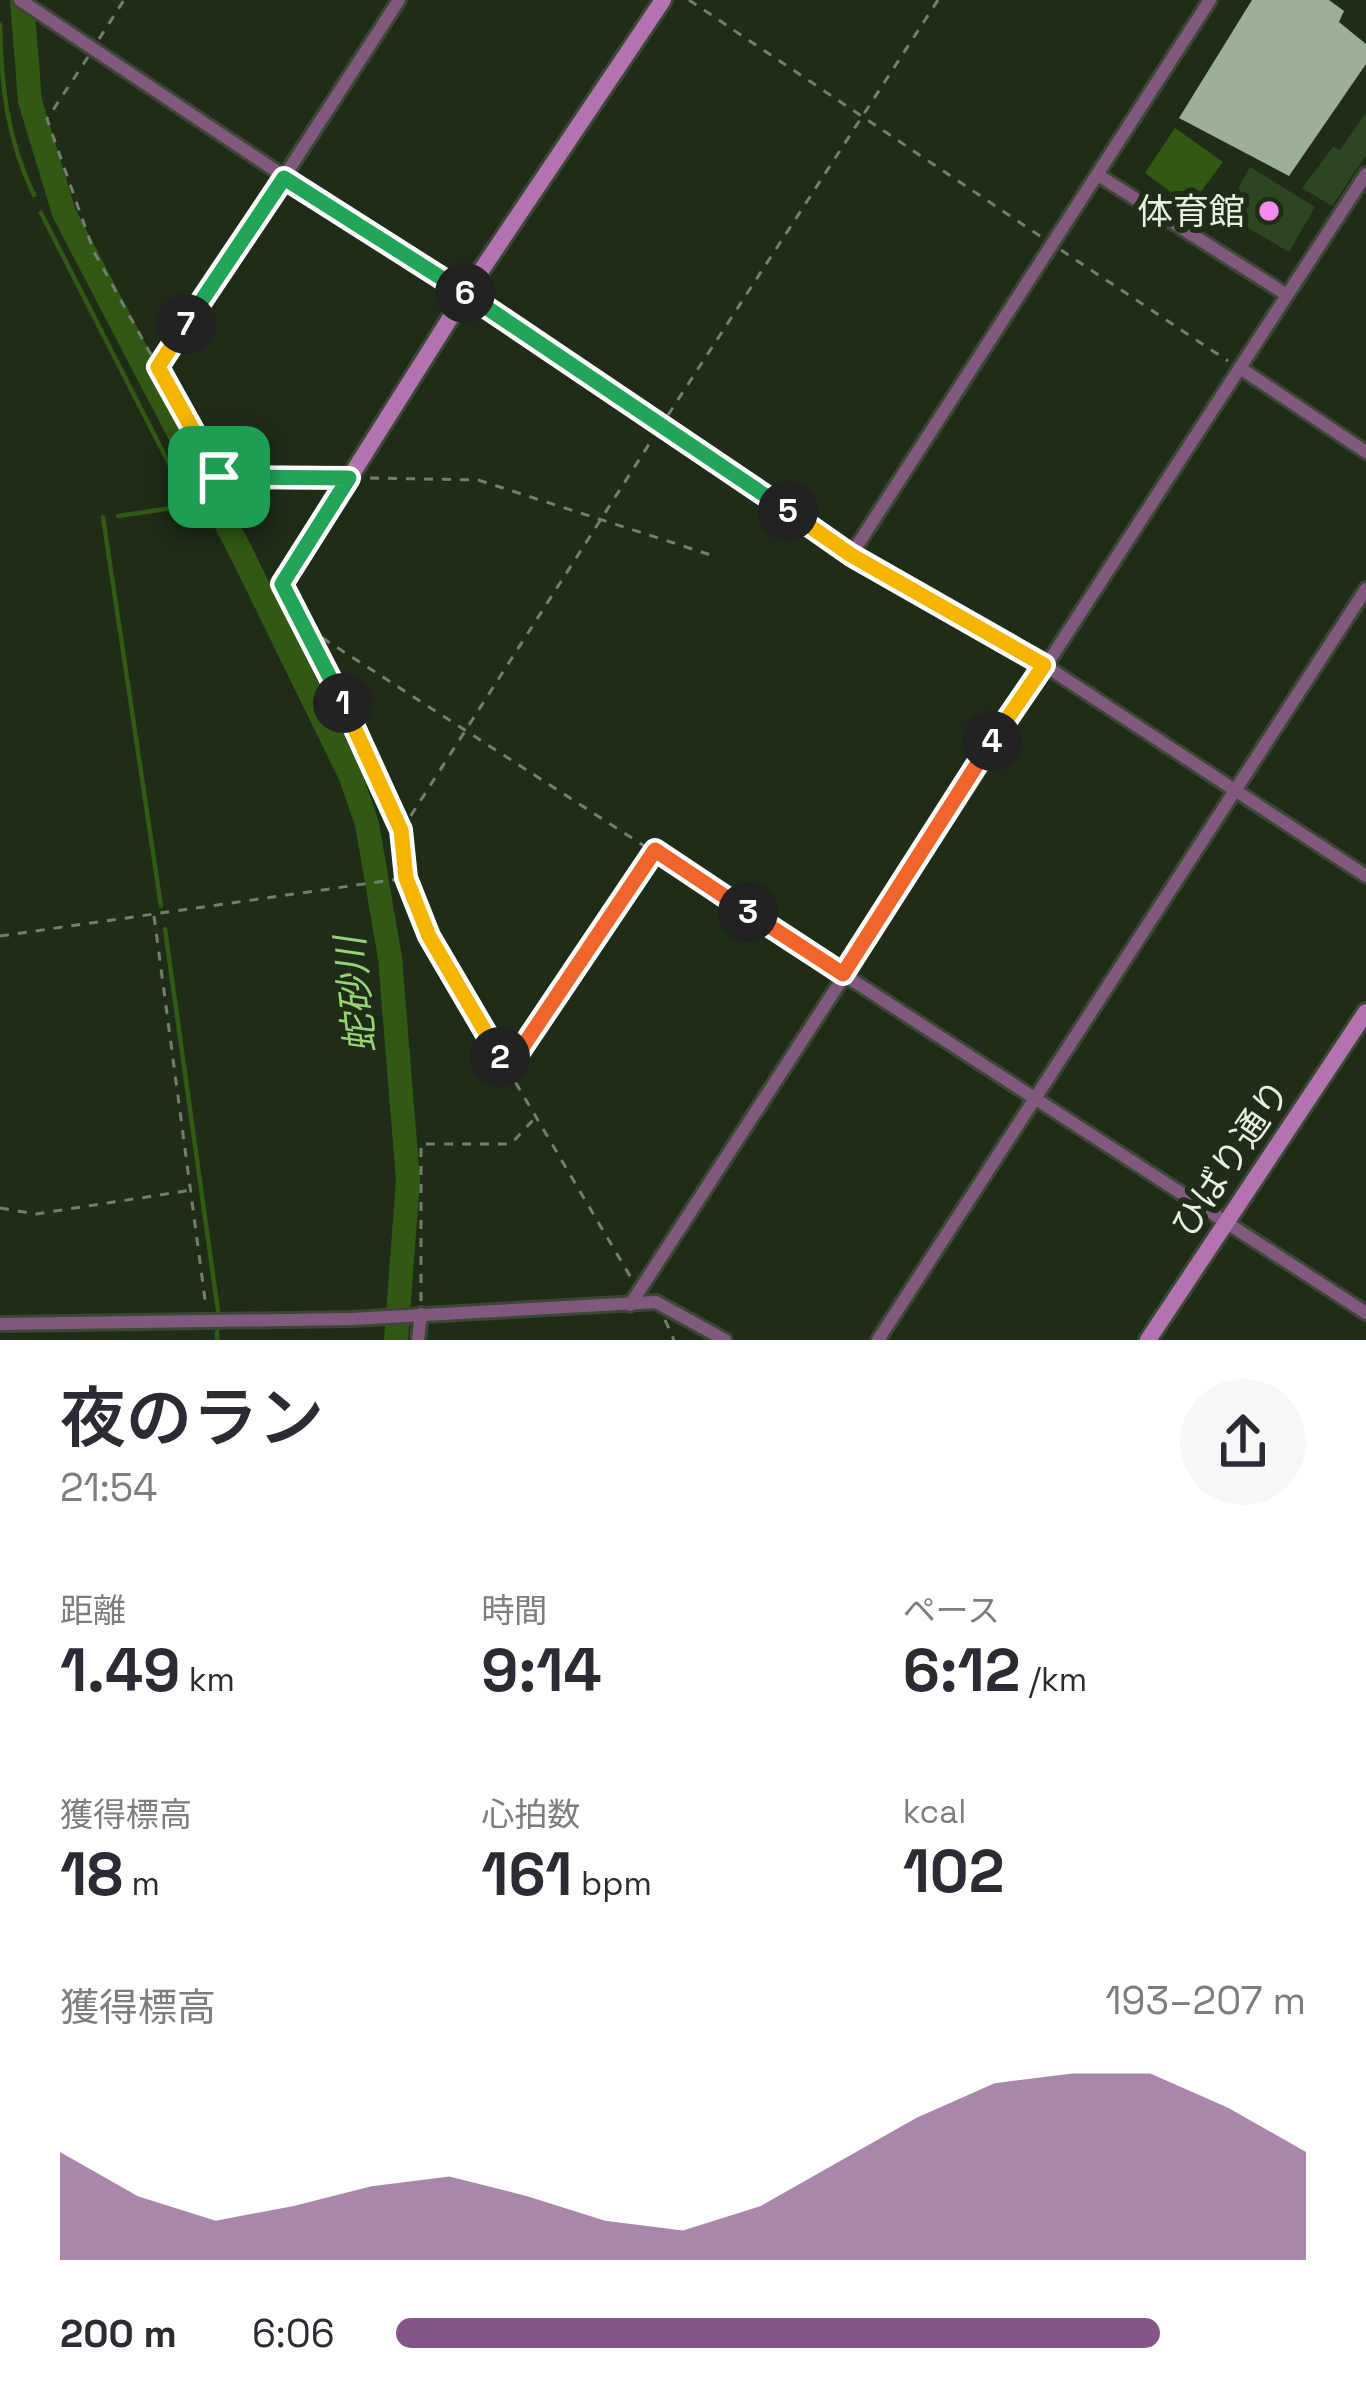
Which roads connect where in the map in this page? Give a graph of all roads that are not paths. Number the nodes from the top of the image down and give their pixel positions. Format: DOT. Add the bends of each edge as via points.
graph roads {
  1 [pos="20,0"];
  2 [pos="399,0"];
  3 [pos="663,0"];
  4 [pos="1210,0"];
  5 [pos="1366,174"];
  6 [pos="1098,175"];
  7 [pos="284,178"];
  8 [pos="466,293"];
  9 [pos="1287,295"];
  10 [pos="1240,368"];
  11 [pos="1366,452"];
  12 [pos="851,555"];
  13 [pos="282,584"];
  14 [pos="1366,589"];
  15 [pos="1044,665"];
  16 [pos="1234,790"];
  17 [pos="1366,876"];
  18 [pos="843,974"];
  19 [pos="1366,1012"];
  20 [pos="1031,1096"];
  21 [pos="1227,1219"];
  22 [pos="630,1305"];
  23 [pos="1366,1313"];
  24 [pos="426,1315"];
  25 [pos="0,1324"];
  26 [pos="418,1340"];
  27 [pos="725,1340"];
  28 [pos="878,1340"];
  29 [pos="1148,1340"];
  1 -- 7 [label="street"];
  2 -- 7 [label="street"];
  3 -- 8 [label="street"];
  4 -- 6 [label="street"];
  5 -- 9 [label="street"];
  6 -- 9 [label="street"];
  6 -- 12 [label="street"];
  7 -- 8 [label="street"];
  8 -- 12 [label="street"];
  8 -- 13 [label="street"];
  9 -- 10 [label="street"];
  10 -- 11 [label="street"];
  10 -- 15 [label="street"];
  12 -- 15 [label="street"];
  14 -- 16 [label="street"];
  15 -- 16 [label="street"];
  15 -- 18 [label="street"];
  16 -- 17 [label="street"];
  16 -- 20 [label="street"];
  18 -- 20 [label="street"];
  18 -- 22 [label="street"];
  19 -- 21 [label="street, ひばり通り"];
  20 -- 21 [label="street"];
  20 -- 28 [label="street"];
  21 -- 23 [label="street"];
  21 -- 29 [label="street, ひばり通り"];
  22 -- 24 [label="street"];
  22 -- 27 [label="street" via="656,1302"];
  24 -- 25 [label="street"];
  24 -- 26 [label="street"];
}
